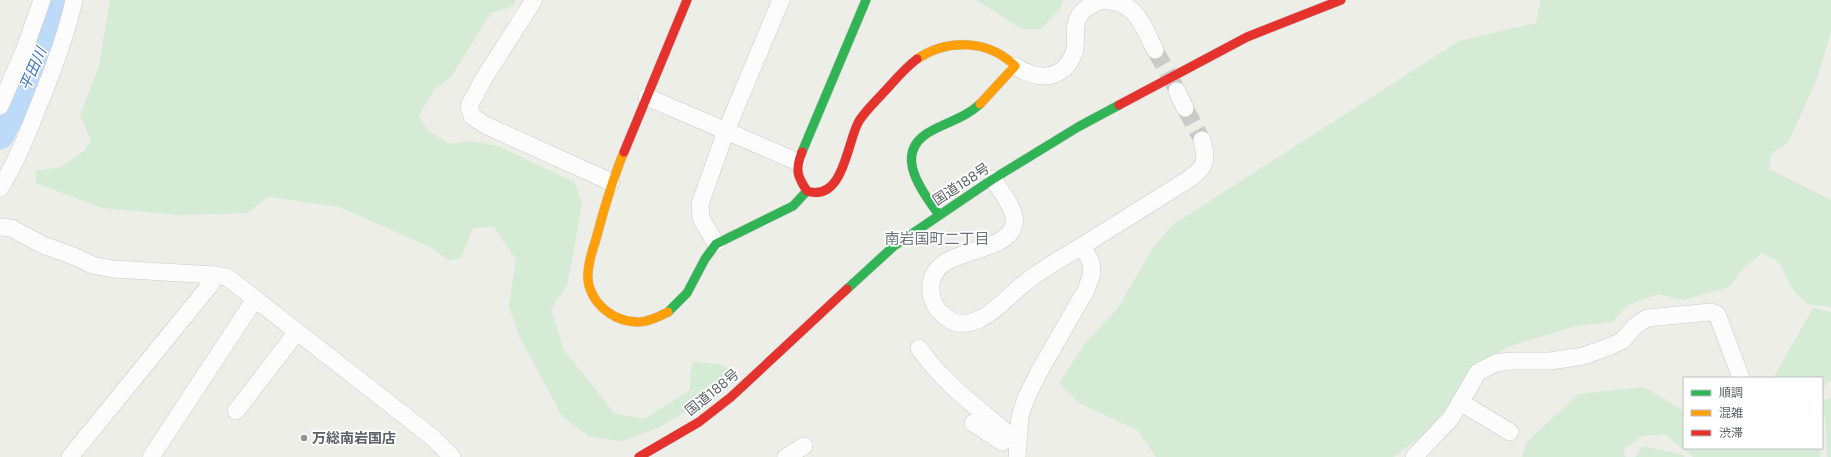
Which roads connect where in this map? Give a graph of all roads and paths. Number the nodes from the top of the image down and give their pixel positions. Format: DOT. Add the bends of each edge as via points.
graph roads {
  1 [pos="42,0"];
  2 [pos="74,0"];
  3 [pos="534,0"];
  4 [pos="687,0"];
  5 [pos="781,0"];
  6 [pos="866,0"];
  7 [pos="1102,0"];
  8 [pos="1341,0"];
  9 [pos="1155,50"];
  10 [pos="1015,66"];
  11 [pos="1177,91"];
  12 [pos="646,97"];
  13 [pos="0,106"];
  14 [pos="1185,108"];
  15 [pos="726,131"];
  16 [pos="1202,140"];
  17 [pos="798,162"];
  18 [pos="994,179"];
  19 [pos="612,182"];
  20 [pos="0,188"];
  21 [pos="807,191"];
  22 [pos="939,215"];
  23 [pos="0,227"];
  24 [pos="716,244"];
  25 [pos="1082,246"];
  26 [pos="214,274"];
  27 [pos="255,299"];
  28 [pos="297,332"];
  29 [pos="920,348"];
  30 [pos="1741,377"];
  31 [pos="1460,402"];
  32 [pos="236,411"];
  33 [pos="973,423"];
  34 [pos="1510,432"];
  35 [pos="1014,436"];
  36 [pos="804,446"];
  37 [pos="70,457"];
  38 [pos="151,457"];
  39 [pos="452,457"];
  40 [pos="639,457"];
  41 [pos="786,457"];
  42 [pos="1017,457"];
  43 [pos="1414,457"];
  1 -- 13 [label="street" via="24,51"];
  2 -- 20 [label="street" via="54,67 21,148"];
  3 -- 19 [label="street" via="469,106 472,116 485,126"];
  4 -- 12 [label="main road"];
  5 -- 15 [label="street"];
  6 -- 17 [label="main road"];
  7 -- 9 [label="street" via="1116,1 1129,7 1138,17"];
  7 -- 10 [label="street" via="1089,5 1080,15 1075,26 1074,52 1065,68 1054,74 1039,77 1027,74"];
  8 -- 18 [label="main road, 国道188号" via="1248,37 1078,128"];
  10 -- 21 [label="main road" via="1003,56 982,47 959,44 939,47 921,56 905,68 867,110 857,126 841,174 819,193"];
  10 -- 22 [label="main road" via="979,105 962,117 928,132 917,140 911,154 911,170"];
  11 -- 14 [label="street"];
  12 -- 15 [label="street"];
  12 -- 19 [label="main road"];
  15 -- 17 [label="street"];
  15 -- 24 [label="street" via="700,204 701,218"];
  16 -- 25 [label="street" via="1205,156 1202,169"];
  17 -- 21 [label="main road" via="798,178"];
  18 -- 22 [label="main road, 国道188号"];
  18 -- 25 [label="street" via="1014,214 1015,224 1010,235 1001,241 951,259 933,276 930,286 931,298 938,311 952,322 969,324 983,318 1028,280"];
  19 -- 24 [label="main road" via="589,265 588,281 595,300 608,313 628,322 650,321 669,311 687,294"];
  21 -- 24 [label="main road" via="793,206"];
  22 -- 40 [label="main road, 国道188号" via="894,246 731,397 699,422"];
  23 -- 26 [label="street" via="11,228 43,245 92,265 113,269"];
  25 -- 35 [label="street" via="1091,262 1092,274 1086,290 1026,396"];
  26 -- 27 [label="street" via="227,277"];
  26 -- 37 [label="street" via="210,285"];
  27 -- 28 [label="street"];
  27 -- 38 [label="street"];
  28 -- 32 [label="street"];
  28 -- 39 [label="street" via="432,437"];
  29 -- 35 [label="street" via="942,376"];
  30 -- 31 [label="street" via="1717,314 1711,312 1647,318 1635,326 1623,340 1583,356 1550,361 1496,363 1478,372"];
  31 -- 34 [label="street"];
  31 -- 43 [label="street" via="1451,418"];
  33 -- 35 [label="street" via="1002,442"];
  35 -- 42 [label="street"];
  36 -- 41 [label="street"];
}
